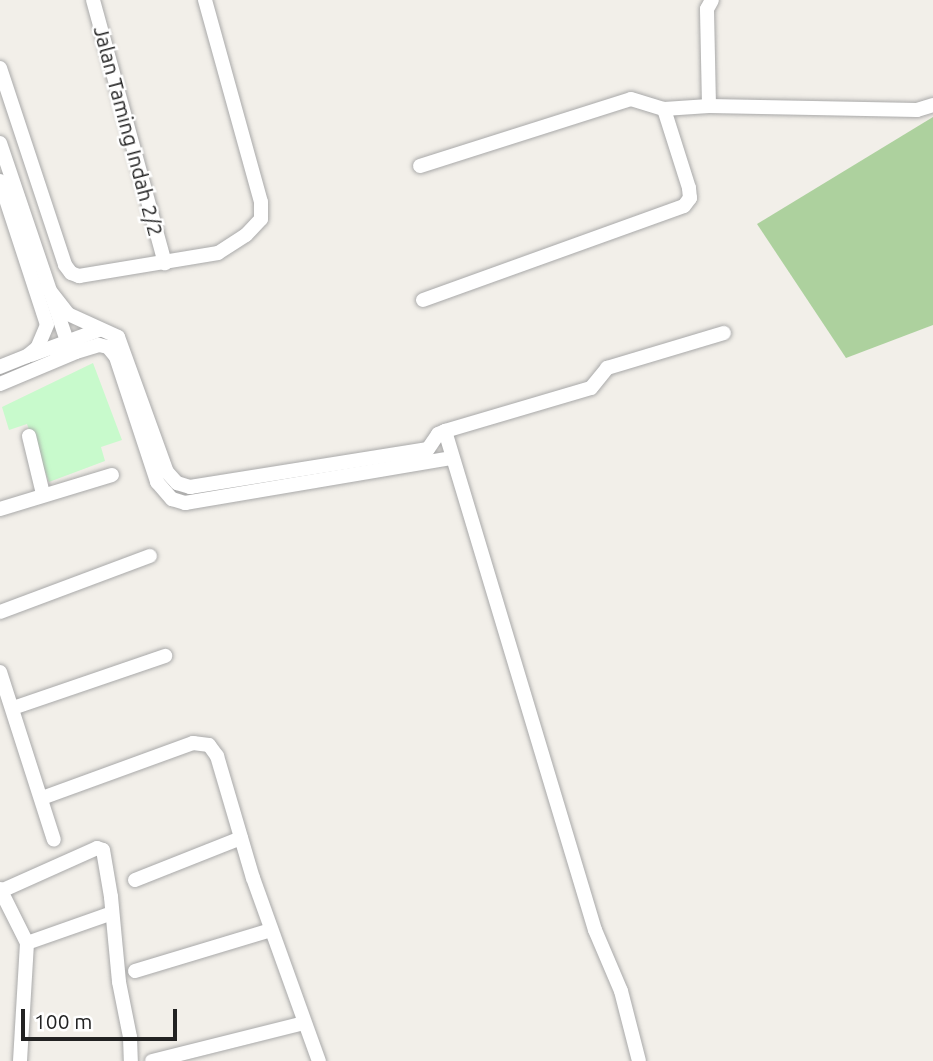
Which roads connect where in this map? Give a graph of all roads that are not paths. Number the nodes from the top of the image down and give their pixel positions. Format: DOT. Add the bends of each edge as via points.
graph roads {
  1 [pos="93,0"];
  2 [pos="205,0"];
  3 [pos="712,0"];
  4 [pos="0,68"];
  5 [pos="933,104"];
  6 [pos="709,106"];
  7 [pos="664,109"];
  8 [pos="0,143"];
  9 [pos="420,166"];
  10 [pos="0,181"];
  11 [pos="165,263"];
  12 [pos="47,287"];
  13 [pos="423,300"];
  14 [pos="47,325"];
  15 [pos="99,330"];
  16 [pos="724,333"];
  17 [pos="64,350"];
  18 [pos="27,356"];
  19 [pos="0,367"];
  20 [pos="0,384"];
  21 [pos="445,431"];
  22 [pos="29,436"];
  23 [pos="452,458"];
  24 [pos="112,475"];
  25 [pos="43,494"];
  26 [pos="0,509"];
  27 [pos="150,556"];
  28 [pos="0,612"];
  29 [pos="165,656"];
  30 [pos="0,672"];
  31 [pos="13,708"];
  32 [pos="42,798"];
  33 [pos="241,838"];
  34 [pos="54,840"];
  35 [pos="135,880"];
  36 [pos="1,890"];
  37 [pos="112,913"];
  38 [pos="271,930"];
  39 [pos="27,943"];
  40 [pos="135,971"];
  41 [pos="304,1023"];
  42 [pos="20,1061"];
  43 [pos="131,1061"];
  44 [pos="152,1061"];
  45 [pos="319,1061"];
  46 [pos="639,1061"];
  1 -- 11 [label="street, Jalan Taming Indah 2/2"];
  2 -- 11 [label="street" via="261,202 261,219 218,253"];
  3 -- 6 [label="street" via="706,9"];
  4 -- 11 [label="street" via="71,273 79,276"];
  5 -- 6 [label="street" via="917,110"];
  6 -- 7 [label="street"];
  7 -- 9 [label="street" via="631,99"];
  7 -- 13 [label="street" via="689,188 690,198 684,206"];
  8 -- 12 [label="street"];
  10 -- 14 [label="street"];
  12 -- 15 [label="street" via="62,310"];
  12 -- 17 [label="street"];
  14 -- 17 [label="street"];
  14 -- 18 [label="street" via="41,342"];
  15 -- 17 [label="street"];
  15 -- 21 [label="street" via="118,337 167,472 177,483 190,487 428,449"];
  16 -- 21 [label="street" via="607,368 591,388"];
  17 -- 18 [label="street"];
  17 -- 20 [label="street"];
  17 -- 23 [label="street" via="104,345 112,351 157,482 172,499 186,503"];
  18 -- 19 [label="street"];
  21 -- 23 [label="street"];
  22 -- 25 [label="street"];
  23 -- 46 [label="street" via="594,930 621,991"];
  24 -- 25 [label="street"];
  25 -- 26 [label="street"];
  27 -- 28 [label="street"];
  29 -- 31 [label="street"];
  30 -- 31 [label="street"];
  31 -- 32 [label="street"];
  32 -- 33 [label="street" via="193,743 209,745 217,756"];
  32 -- 34 [label="street"];
  33 -- 35 [label="street"];
  33 -- 38 [label="street"];
  36 -- 37 [label="street" via="100,848"];
  36 -- 39 [label="street"];
  37 -- 39 [label="street"];
  37 -- 43 [label="street"];
  38 -- 40 [label="street"];
  38 -- 41 [label="street"];
  39 -- 42 [label="street"];
  41 -- 44 [label="street"];
  41 -- 45 [label="street"];
}
